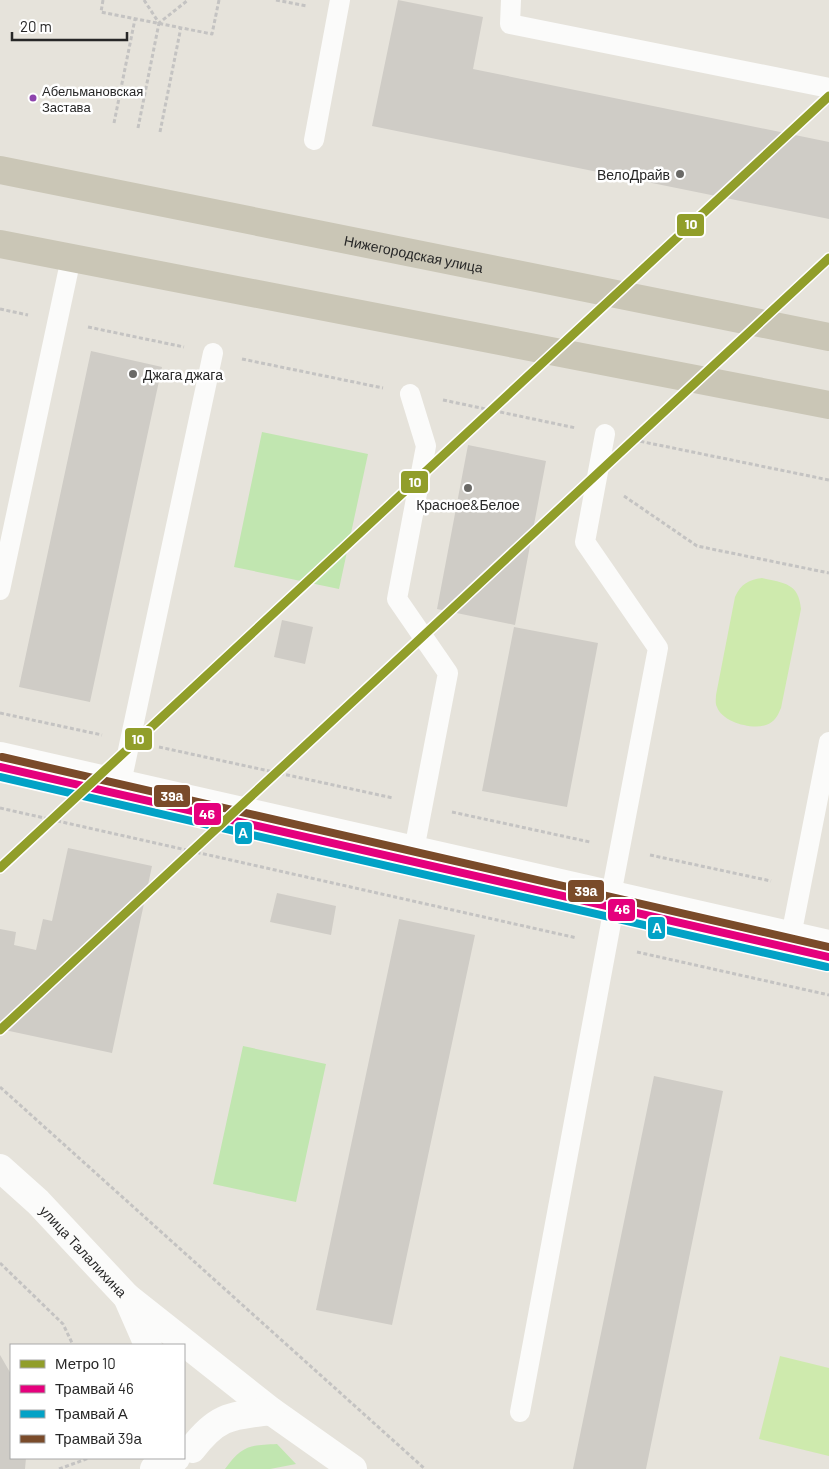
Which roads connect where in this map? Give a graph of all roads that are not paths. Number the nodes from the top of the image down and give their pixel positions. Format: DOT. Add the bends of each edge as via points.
graph roads {
  1 [pos="340,0"];
  2 [pos="511,0"];
  3 [pos="829,88"];
  4 [pos="314,140"];
  5 [pos="0,170"];
  6 [pos="0,244"];
  7 [pos="71,258"];
  8 [pos="829,337"];
  9 [pos="214,353"];
  10 [pos="410,394"];
  11 [pos="829,405"];
  12 [pos="605,434"];
  13 [pos="0,590"];
  14 [pos="829,742"];
  15 [pos="0,756"];
  16 [pos="121,783"];
  17 [pos="414,850"];
  18 [pos="614,895"];
  19 [pos="791,936"];
  20 [pos="829,944"];
  21 [pos="0,1168"];
  22 [pos="127,1297"];
  23 [pos="148,1344"];
  24 [pos="271,1411"];
  25 [pos="520,1412"];
  26 [pos="187,1452"];
  27 [pos="173,1459"];
  28 [pos="154,1469"];
  29 [pos="353,1469"];
  1 -- 4 [label="lane"];
  2 -- 3 [label="lane" via="510,24"];
  5 -- 8 [label="main road, Нижегородская улица"];
  6 -- 7 [label="main road"];
  7 -- 11 [label="main road"];
  7 -- 13 [label="lane"];
  9 -- 16 [label="lane"];
  10 -- 17 [label="lane" via="426,446 397,599 448,673"];
  12 -- 18 [label="lane" via="585,542 658,648"];
  14 -- 19 [label="lane"];
  15 -- 16 [label="street"];
  16 -- 17 [label="street"];
  17 -- 18 [label="street"];
  18 -- 19 [label="street"];
  18 -- 25 [label="lane"];
  19 -- 20 [label="street"];
  21 -- 22 [label="street, улица Талалихина" via="38,1202"];
  22 -- 23 [label="street, улица Талалихина"];
  22 -- 24 [label="street"];
  24 -- 26 [label="street" via="230,1416 206,1430"];
  24 -- 29 [label="street"];
  27 -- 28 [label="street"];
}
